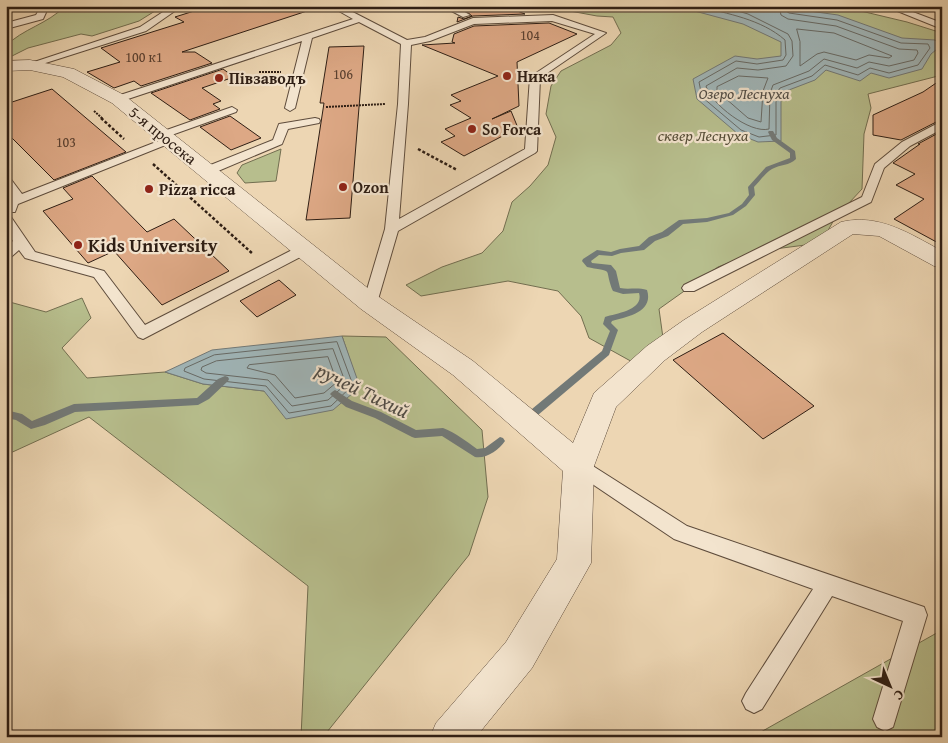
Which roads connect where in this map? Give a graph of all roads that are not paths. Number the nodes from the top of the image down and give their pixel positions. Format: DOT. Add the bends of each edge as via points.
graph roads {
  1 [pos="45,6"];
  2 [pos="178,6"];
  3 [pos="334,6"];
  4 [pos="446,6"];
  5 [pos="889,6"];
  6 [pos="466,15"];
  7 [pos="361,19"];
  8 [pos="6,26"];
  9 [pos="942,26"];
  10 [pos="308,37"];
  11 [pos="406,43"];
  12 [pos="30,65"];
  13 [pos="6,66"];
  14 [pos="118,99"];
  15 [pos="290,108"];
  16 [pos="232,110"];
  17 [pos="314,121"];
  18 [pos="942,124"];
  19 [pos="166,138"];
  20 [pos="207,171"];
  21 [pos="6,181"];
  22 [pos="12,202"];
  23 [pos="6,219"];
  24 [pos="392,229"];
  25 [pos="21,241"];
  26 [pos="303,250"];
  27 [pos="6,254"];
  28 [pos="942,260"];
  29 [pos="689,288"];
  30 [pos="370,303"];
  31 [pos="579,466"];
  32 [pos="828,584"];
  33 [pos="754,701"];
  34 [pos="885,720"];
  35 [pos="450,737"];
  1 -- 8 [label="lane" via="40,17"];
  2 -- 12 [label="lane" via="143,29"];
  3 -- 7 [label="lane"];
  4 -- 6 [label="lane"];
  5 -- 9 [label="lane"];
  7 -- 10 [label="lane"];
  7 -- 11 [label="lane"];
  10 -- 14 [label="lane"];
  10 -- 15 [label="lane"];
  11 -- 24 [label="lane"];
  11 -- 24 [label="lane" via="427,39 473,21 553,18 602,33 535,77 531,151"];
  12 -- 13 [label="street, 5-я просека"];
  12 -- 14 [label="street, 5-я просека" via="68,73"];
  14 -- 19 [label="street, 5-я просека"];
  16 -- 19 [label="lane"];
  17 -- 20 [label="lane" via="283,126 278,142"];
  18 -- 29 [label="lane" via="906,144 880,167 867,199"];
  19 -- 20 [label="street, 5-я просека"];
  19 -- 22 [label="lane"];
  20 -- 26 [label="street, 5-я просека"];
  21 -- 22 [label="lane" via="16,192"];
  22 -- 23 [label="lane"];
  23 -- 25 [label="lane"];
  24 -- 30 [label="lane"];
  25 -- 26 [label="lane" via="30,255 99,274 143,333"];
  25 -- 27 [label="lane"];
  26 -- 30 [label="street, 5-я просека"];
  28 -- 31 [label="street" via="884,229 849,226 656,353 604,401"];
  30 -- 31 [label="street, 5-я просека" via="463,368"];
  31 -- 32 [label="lane" via="681,533"];
  31 -- 35 [label="street" via="574,563 519,655"];
  32 -- 33 [label="lane"];
  32 -- 34 [label="lane" via="916,615"];
}
